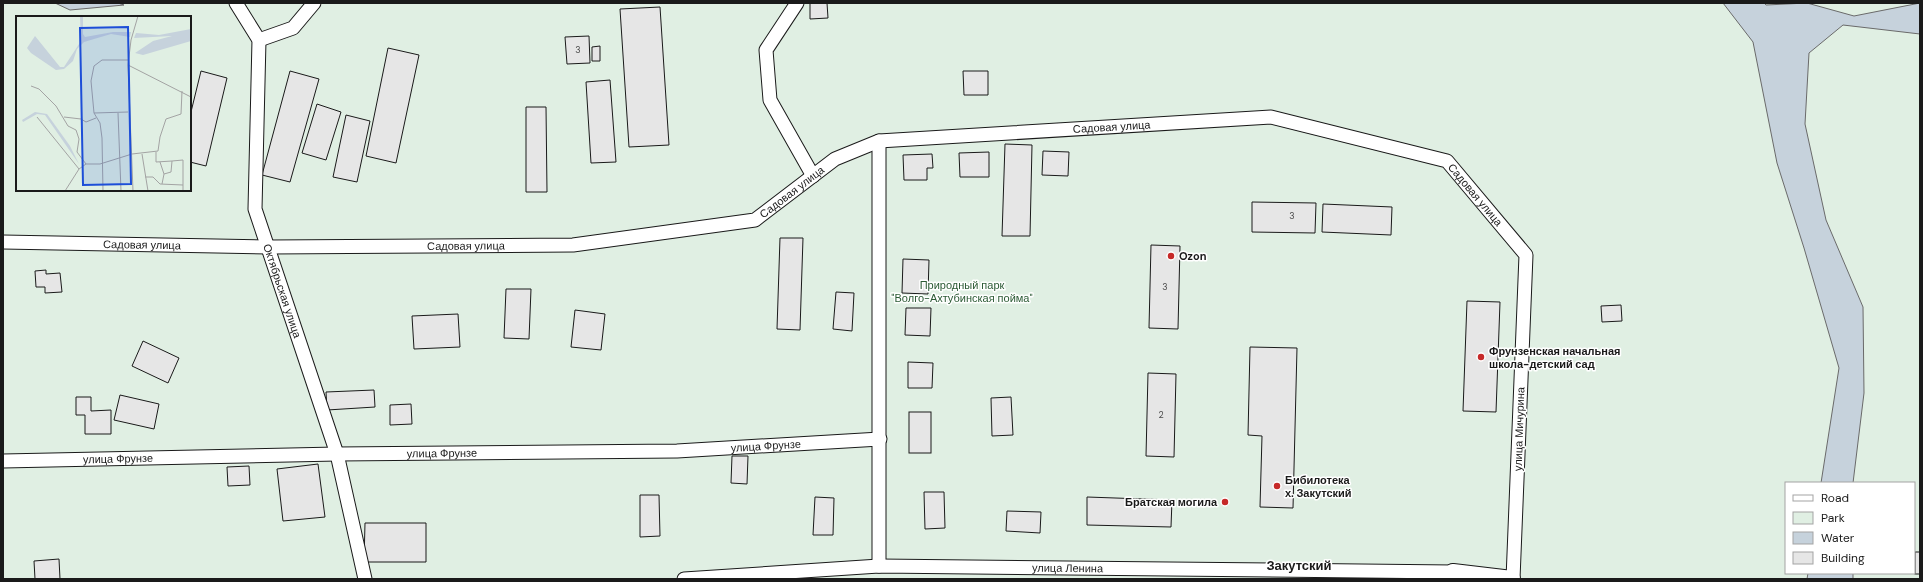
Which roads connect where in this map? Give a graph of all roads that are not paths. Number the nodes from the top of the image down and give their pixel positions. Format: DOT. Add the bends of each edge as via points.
graph roads {
  1 [pos="236,3"];
  2 [pos="314,3"];
  3 [pos="797,3"];
  4 [pos="259,40"];
  5 [pos="879,141"];
  6 [pos="813,176"];
  7 [pos="3,242"];
  8 [pos="269,247"];
  9 [pos="1526,255"];
  10 [pos="880,439"];
  11 [pos="337,454"];
  12 [pos="3,461"];
  13 [pos="879,566"];
  14 [pos="1451,576"];
  15 [pos="365,579"];
  16 [pos="684,579"];
  17 [pos="1513,579"];
  1 -- 4 [label="street"];
  2 -- 4 [label="street" via="293,28"];
  3 -- 6 [label="street" via="766,50 770,100"];
  4 -- 8 [label="street, Октябрьская улица" via="255,209"];
  5 -- 6 [label="street, Садовая улица" via="835,159"];
  5 -- 9 [label="street, Садовая улица" via="1271,117 1447,161"];
  5 -- 10 [label="street"];
  6 -- 8 [label="street, Садовая улица" via="755,220 573,245"];
  7 -- 8 [label="street, Садовая улица"];
  8 -- 11 [label="street, Октябрьская улица"];
  9 -- 17 [label="street, улица Мичурина"];
  10 -- 11 [label="street, улица Фрунзе" via="677,451"];
  10 -- 13 [label="street"];
  11 -- 12 [label="street, улица Фрунзе"];
  11 -- 15 [label="street, Октябрьская улица"];
  13 -- 14 [label="street, улица Ленина"];
  13 -- 16 [label="street, улица Ленина"];
  14 -- 17 [label="street"];
}
